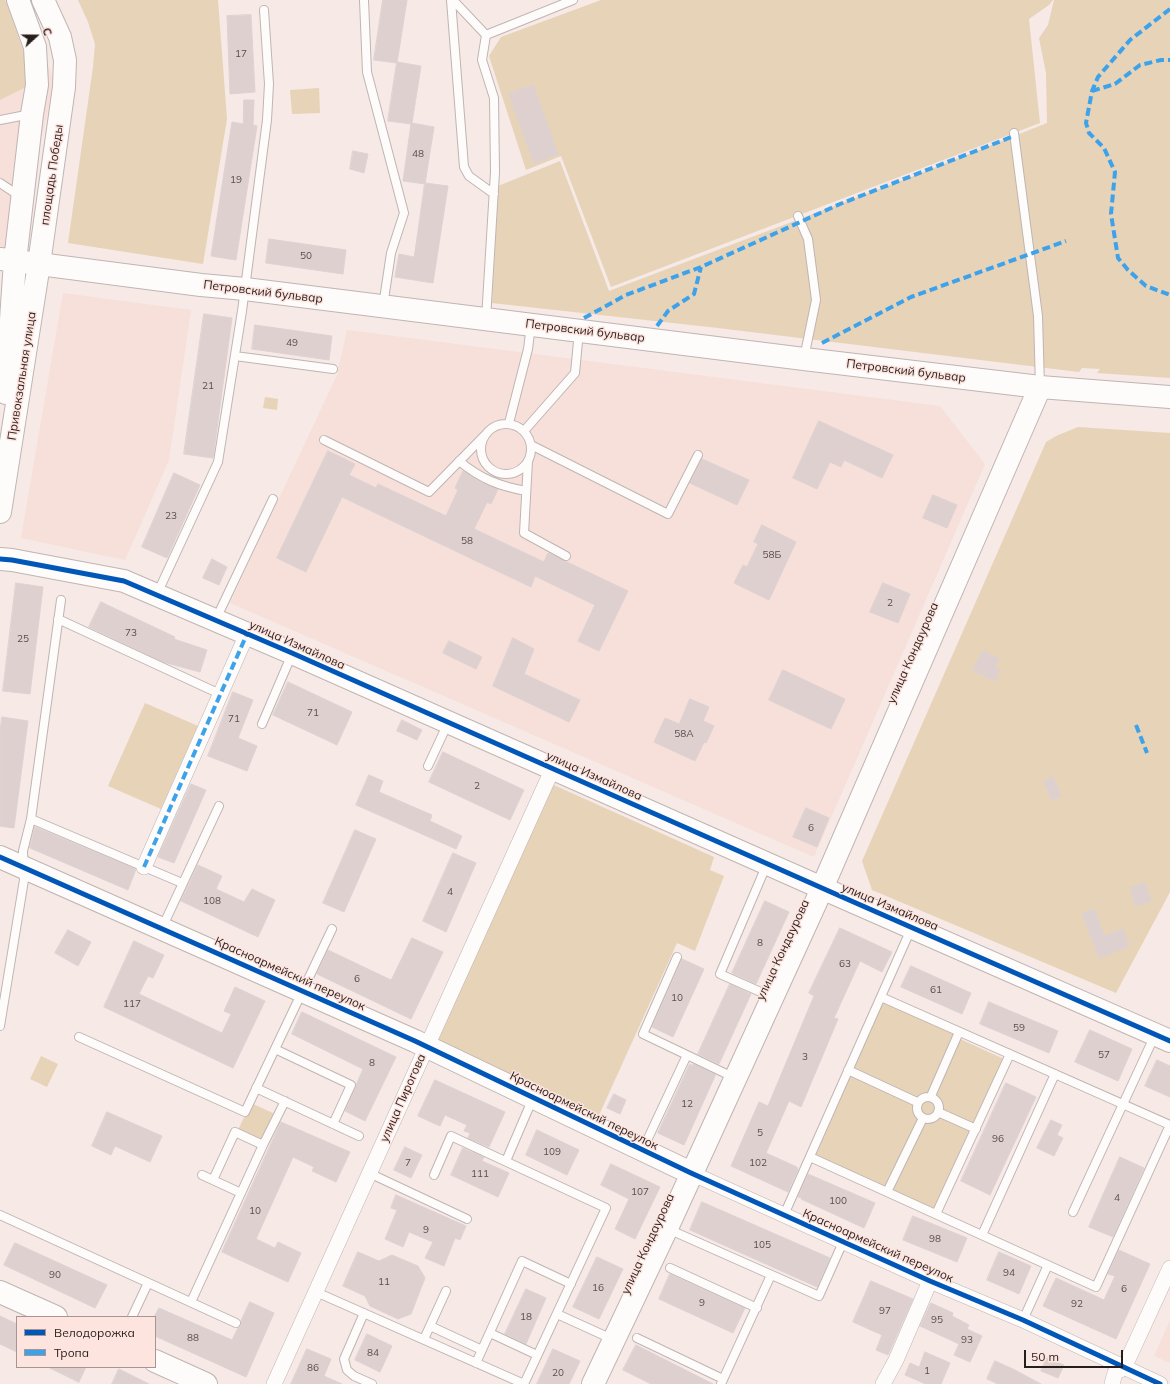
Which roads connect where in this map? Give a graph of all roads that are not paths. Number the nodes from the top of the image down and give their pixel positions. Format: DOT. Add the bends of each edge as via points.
graph roads {
  1 [pos="18,0"];
  2 [pos="43,0"];
  3 [pos="364,0"];
  4 [pos="452,0"];
  5 [pos="573,0"];
  6 [pos="264,10"];
  7 [pos="486,35"];
  8 [pos="37,85"];
  9 [pos="64,86"];
  10 [pos="32,114"];
  11 [pos="0,120"];
  12 [pos="1014,133"];
  13 [pos="0,183"];
  14 [pos="494,194"];
  15 [pos="22,197"];
  16 [pos="798,216"];
  17 [pos="8,260"];
  18 [pos="39,264"];
  19 [pos="245,289"];
  20 [pos="383,306"];
  21 [pos="486,319"];
  22 [pos="531,325"];
  23 [pos="579,331"];
  24 [pos="235,356"];
  25 [pos="804,359"];
  26 [pos="332,369"];
  27 [pos="1040,388"];
  28 [pos="1170,397"];
  29 [pos="509,423"];
  30 [pos="524,431"];
  31 [pos="487,433"];
  32 [pos="324,440"];
  33 [pos="531,446"];
  34 [pos="698,454"];
  35 [pos="459,461"];
  36 [pos="528,462"];
  37 [pos="0,488"];
  38 [pos="526,491"];
  39 [pos="273,499"];
  40 [pos="0,512"];
  41 [pos="566,556"];
  42 [pos="0,559"];
  43 [pos="156,595"];
  44 [pos="61,600"];
  45 [pos="58,619"];
  46 [pos="215,620"];
  47 [pos="247,634"];
  48 [pos="292,653"];
  49 [pos="220,694"];
  50 [pos="448,722"];
  51 [pos="262,724"];
  52 [pos="428,766"];
  53 [pos="553,768"];
  54 [pos="219,806"];
  55 [pos="31,819"];
  56 [pos="0,857"];
  57 [pos="767,864"];
  58 [pos="25,867"];
  59 [pos="144,867"];
  60 [pos="182,883"];
  61 [pos="822,888"];
  62 [pos="912,927"];
  63 [pos="162,928"];
  64 [pos="332,929"];
  65 [pos="677,957"];
  66 [pos="304,991"];
  67 [pos="881,997"];
  68 [pos="772,998"];
  69 [pos="0,1026"];
  70 [pos="959,1032"];
  71 [pos="79,1037"];
  72 [pos="1163,1037"];
  73 [pos="427,1046"];
  74 [pos="275,1049"];
  75 [pos="1010,1054"];
  76 [pos="688,1055"];
  77 [pos="848,1070"];
  78 [pos="1055,1074"];
  79 [pos="735,1078"];
  80 [pos="256,1088"];
  81 [pos="931,1096"];
  82 [pos="534,1098"];
  83 [pos="285,1101"];
  84 [pos="917,1102"];
  85 [pos="1123,1104"];
  86 [pos="938,1112"];
  87 [pos="923,1118"];
  88 [pos="333,1124"];
  89 [pos="1170,1125"];
  90 [pos="976,1129"];
  91 [pos="359,1136"];
  92 [pos="263,1145"];
  93 [pos="643,1150"];
  94 [pos="810,1157"];
  95 [pos="506,1161"];
  96 [pos="369,1173"];
  97 [pos="691,1173"];
  98 [pos="202,1175"];
  99 [pos="434,1175"];
  100 [pos="213,1180"];
  101 [pos="887,1192"];
  102 [pos="241,1193"];
  103 [pos="1073,1212"];
  104 [pos="936,1214"];
  105 [pos="0,1215"];
  106 [pos="784,1215"];
  107 [pos="467,1219"];
  108 [pos="667,1228"];
  109 [pos="982,1235"];
  110 [pos="843,1242"];
  111 [pos="1048,1265"];
  112 [pos="670,1268"];
  113 [pos="1170,1270"];
  114 [pos="771,1275"];
  115 [pos="930,1281"];
  116 [pos="148,1283"];
  117 [pos="571,1284"];
  118 [pos="446,1291"];
  119 [pos="0,1292"];
  120 [pos="316,1292"];
  121 [pos="191,1302"];
  122 [pos="756,1308"];
  123 [pos="364,1313"];
  124 [pos="557,1314"];
  125 [pos="54,1316"];
  126 [pos="132,1316"];
  127 [pos="1023,1320"];
  128 [pos="236,1323"];
  129 [pos="430,1326"];
  130 [pos="490,1333"];
  131 [pos="637,1338"];
  132 [pos="424,1340"];
  133 [pos="614,1340"];
  134 [pos="482,1350"];
  135 [pos="537,1355"];
  136 [pos="156,1361"];
  137 [pos="476,1363"];
  138 [pos="1124,1368"];
  139 [pos="722,1382"];
  140 [pos="206,1384"];
  141 [pos="274,1384"];
  142 [pos="372,1384"];
  143 [pos="524,1384"];
  144 [pos="593,1384"];
  145 [pos="883,1384"];
  146 [pos="1112,1384"];
  147 [pos="1160,1384"];
  1 -- 8 [label="street" via="35,46"];
  2 -- 9 [label="street, площадь Победы" via="60,37 65,60"];
  3 -- 20 [label="lane" via="366,72 404,213 391,253"];
  4 -- 7 [label="lane"];
  4 -- 14 [label="lane" via="464,167 469,176"];
  5 -- 7 [label="lane"];
  6 -- 19 [label="lane" via="269,84 267,120"];
  7 -- 14 [label="lane" via="482,60 494,98"];
  8 -- 9 [label="street" via="55,82"];
  8 -- 10 [label="street"];
  9 -- 18 [label="street, площадь Победы"];
  10 -- 11 [label="lane"];
  10 -- 15 [label="street"];
  12 -- 27 [label="lane" via="1038,316"];
  13 -- 15 [label="lane"];
  14 -- 21 [label="lane"];
  15 -- 17 [label="street"];
  16 -- 25 [label="lane" via="808,239 816,300"];
  17 -- 18 [label="street, Петровский бульвар"];
  17 -- 37 [label="street, Привокзальная улица" via="9,312"];
  18 -- 19 [label="street, Петровский бульвар"];
  18 -- 40 [label="street, Привокзальная улица"];
  19 -- 20 [label="street, Петровский бульвар"];
  19 -- 24 [label="lane"];
  20 -- 21 [label="street, Петровский бульвар"];
  21 -- 22 [label="street, Петровский бульвар"];
  22 -- 23 [label="street, Петровский бульвар"];
  22 -- 29 [label="lane" via="528,349"];
  23 -- 25 [label="street, Петровский бульвар"];
  23 -- 30 [label="lane" via="575,374"];
  24 -- 26 [label="lane"];
  24 -- 43 [label="lane" via="218,462"];
  25 -- 27 [label="street, Петровский бульвар"];
  27 -- 28 [label="street, Петровский бульвар"];
  27 -- 61 [label="street, улица Кондаурова"];
  29 -- 30 [label="lane"];
  29 -- 31 [label="lane" via="493,427"];
  30 -- 33 [label="lane"];
  31 -- 35 [label="lane"];
  31 -- 36 [label="lane" via="481,448 482,456 492,469 508,474 523,468"];
  32 -- 35 [label="lane" via="429,492"];
  33 -- 34 [label="lane" via="668,514"];
  33 -- 36 [label="lane"];
  35 -- 38 [label="lane" via="492,482"];
  36 -- 38 [label="lane"];
  38 -- 41 [label="lane" via="524,533"];
  39 -- 46 [label="lane"];
  42 -- 43 [label="street, улица Измайлова" via="124,581"];
  43 -- 46 [label="street, улица Измайлова"];
  44 -- 45 [label="lane"];
  45 -- 49 [label="lane"];
  45 -- 55 [label="lane"];
  46 -- 47 [label="street, улица Измайлова"];
  47 -- 48 [label="street, улица Измайлова"];
  47 -- 49 [label="street"];
  48 -- 50 [label="street, улица Измайлова"];
  48 -- 51 [label="lane"];
  49 -- 59 [label="street"];
  50 -- 52 [label="lane"];
  50 -- 53 [label="street, улица Измайлова"];
  53 -- 57 [label="street, улица Измайлова"];
  53 -- 73 [label="street, улица Пирогова"];
  54 -- 60 [label="lane"];
  55 -- 58 [label="lane" via="23,851"];
  55 -- 59 [label="lane"];
  56 -- 58 [label="street, Красноармейский переулок"];
  57 -- 61 [label="street, улица Измайлова"];
  57 -- 68 [label="lane" via="720,974"];
  58 -- 63 [label="street, Красноармейский переулок"];
  58 -- 69 [label="lane"];
  59 -- 60 [label="lane"];
  60 -- 63 [label="lane"];
  61 -- 62 [label="street, улица Измайлова"];
  61 -- 68 [label="street, улица Кондаурова"];
  62 -- 67 [label="lane"];
  62 -- 72 [label="street, улица Измайлова"];
  63 -- 66 [label="street, Красноармейский переулок"];
  64 -- 66 [label="lane"];
  65 -- 76 [label="lane" via="643,1034"];
  66 -- 73 [label="street, Красноармейский переулок"];
  66 -- 74 [label="lane"];
  67 -- 70 [label="lane"];
  67 -- 77 [label="lane"];
  68 -- 79 [label="street, улица Кондаурова"];
  70 -- 75 [label="lane"];
  70 -- 81 [label="lane"];
  71 -- 80 [label="lane" via="245,1112"];
  72 -- 85 [label="lane"];
  73 -- 82 [label="street, Красноармейский переулок"];
  73 -- 96 [label="street, улица Пирогова"];
  74 -- 80 [label="lane"];
  74 -- 88 [label="lane" via="351,1085"];
  75 -- 78 [label="lane"];
  75 -- 90 [label="lane"];
  76 -- 79 [label="lane"];
  76 -- 93 [label="lane"];
  77 -- 84 [label="lane"];
  77 -- 94 [label="lane"];
  78 -- 85 [label="lane"];
  78 -- 109 [label="lane"];
  79 -- 97 [label="street, улица Кондаурова"];
  80 -- 83 [label="lane"];
  81 -- 84 [label="lane" via="923,1097"];
  81 -- 86 [label="lane" via="937,1101"];
  82 -- 93 [label="street, Красноармейский переулок"];
  82 -- 95 [label="lane"];
  83 -- 88 [label="lane"];
  83 -- 92 [label="lane"];
  84 -- 87 [label="lane" via="917,1113"];
  85 -- 89 [label="lane"];
  85 -- 103 [label="lane"];
  86 -- 87 [label="lane" via="930,1119"];
  86 -- 90 [label="lane"];
  87 -- 101 [label="lane"];
  88 -- 91 [label="lane"];
  89 -- 111 [label="lane" via="1096,1287"];
  90 -- 104 [label="lane"];
  92 -- 100 [label="lane" via="236,1132"];
  92 -- 102 [label="lane"];
  93 -- 97 [label="street, Красноармейский переулок"];
  94 -- 101 [label="lane"];
  94 -- 106 [label="lane"];
  95 -- 99 [label="lane" via="451,1136"];
  95 -- 117 [label="lane" via="606,1208"];
  96 -- 107 [label="lane"];
  96 -- 120 [label="street, улица Пирогова"];
  97 -- 106 [label="street, Красноармейский переулок"];
  97 -- 108 [label="street, улица Кондаурова"];
  98 -- 100 [label="lane"];
  100 -- 102 [label="lane"];
  101 -- 104 [label="lane"];
  102 -- 121 [label="lane"];
  104 -- 109 [label="lane"];
  105 -- 116 [label="lane"];
  106 -- 110 [label="street, Красноармейский переулок"];
  108 -- 114 [label="lane"];
  108 -- 133 [label="street, улица Кондаурова"];
  109 -- 111 [label="lane"];
  110 -- 114 [label="lane" via="819,1296"];
  110 -- 115 [label="street, Красноармейский переулок"];
  111 -- 127 [label="lane"];
  112 -- 122 [label="lane"];
  113 -- 138 [label="street"];
  114 -- 122 [label="lane"];
  115 -- 127 [label="street, Красноармейский переулок"];
  115 -- 145 [label="street"];
  116 -- 121 [label="lane"];
  116 -- 126 [label="lane"];
  117 -- 124 [label="lane"];
  117 -- 130 [label="lane" via="522,1261"];
  118 -- 129 [label="lane"];
  119 -- 125 [label="street"];
  120 -- 123 [label="lane"];
  120 -- 141 [label="street, улица Пирогова"];
  121 -- 128 [label="lane"];
  122 -- 139 [label="lane"];
  123 -- 132 [label="lane"];
  123 -- 142 [label="lane" via="344,1359 347,1370"];
  124 -- 133 [label="lane"];
  124 -- 135 [label="lane"];
  127 -- 138 [label="street, Красноармейский переулок"];
  129 -- 132 [label="lane"];
  129 -- 134 [label="lane"];
  130 -- 134 [label="lane"];
  130 -- 135 [label="lane"];
  131 -- 139 [label="lane"];
  132 -- 137 [label="lane"];
  133 -- 144 [label="street, улица Кондаурова"];
  134 -- 137 [label="lane"];
  135 -- 143 [label="lane"];
  136 -- 140 [label="street"];
  137 -- 143 [label="lane"];
  138 -- 146 [label="street" via="1115,1373"];
  138 -- 147 [label="street, Красноармейский переулок"];
}
